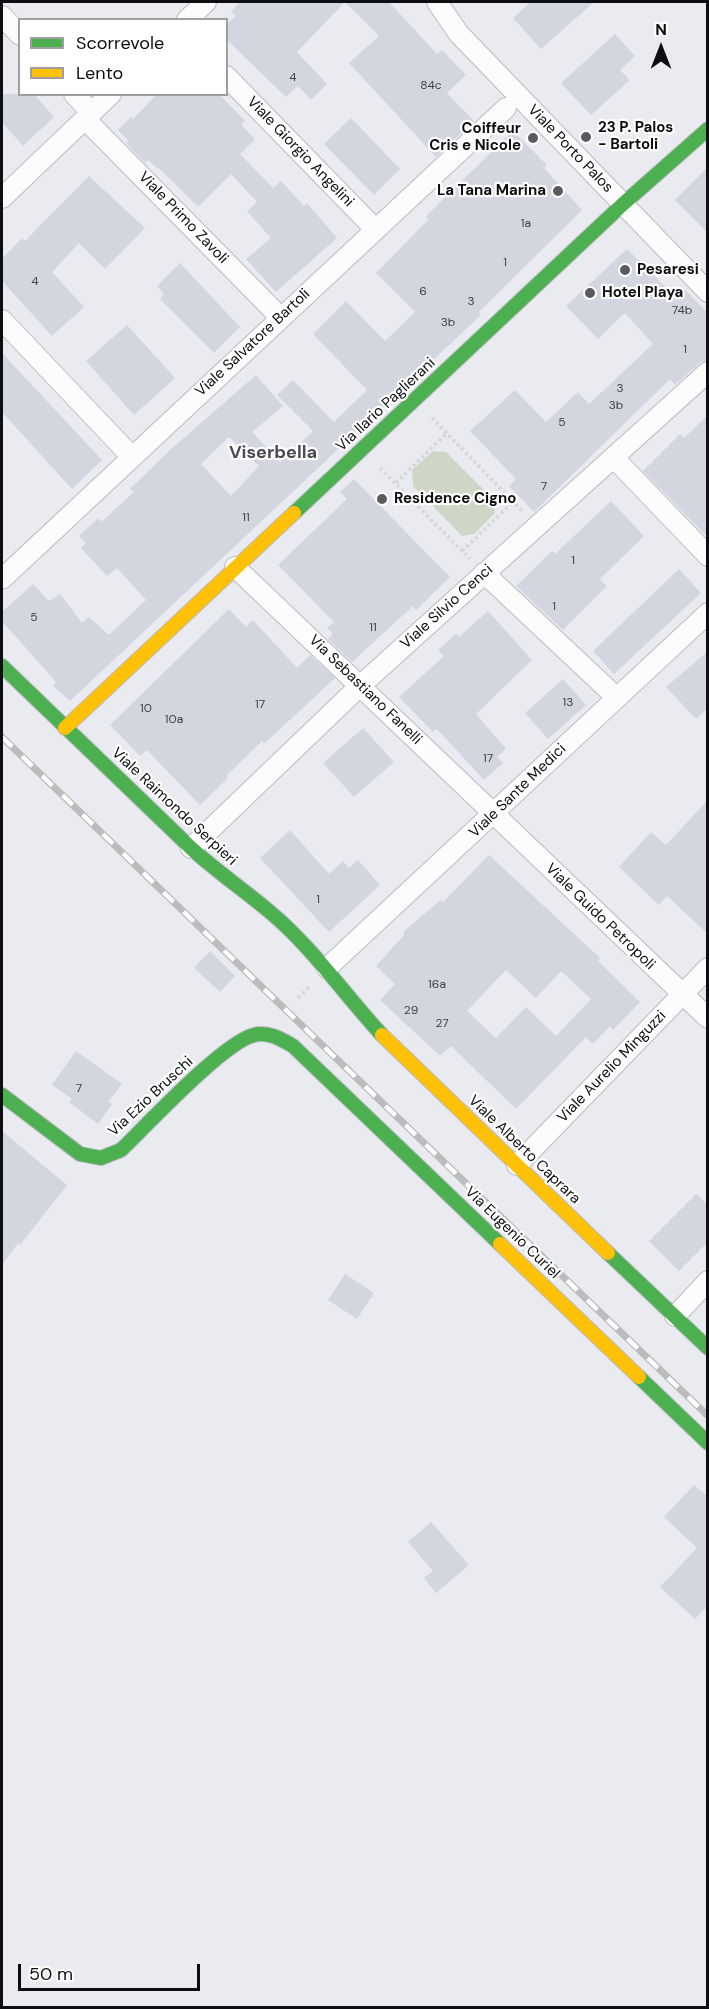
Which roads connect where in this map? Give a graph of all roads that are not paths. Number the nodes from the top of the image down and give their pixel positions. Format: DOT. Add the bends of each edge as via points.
graph roads {
  1 [pos="206,2"];
  2 [pos="437,2"];
  3 [pos="2,16"];
  4 [pos="189,18"];
  5 [pos="18,33"];
  6 [pos="228,77"];
  7 [pos="75,96"];
  8 [pos="109,96"];
  9 [pos="506,108"];
  10 [pos="88,116"];
  11 [pos="708,129"];
  12 [pos="2,198"];
  13 [pos="623,204"];
  14 [pos="374,228"];
  15 [pos="708,292"];
  16 [pos="281,318"];
  17 [pos="2,320"];
  18 [pos="708,372"];
  19 [pos="132,457"];
  20 [pos="614,458"];
  21 [pos="708,556"];
  22 [pos="235,567"];
  23 [pos="484,573"];
  24 [pos="2,579"];
  25 [pos="708,613"];
  26 [pos="2,666"];
  27 [pos="361,685"];
  28 [pos="616,697"];
  29 [pos="65,728"];
  30 [pos="494,815"];
  31 [pos="191,848"];
  32 [pos="327,968"];
  33 [pos="708,968"];
  34 [pos="682,995"];
  35 [pos="708,1018"];
  36 [pos="293,1047"];
  37 [pos="2,1095"];
  38 [pos="517,1165"];
  39 [pos="708,1281"];
  40 [pos="675,1316"];
  41 [pos="708,1348"];
  42 [pos="708,1443"];
  1 -- 4 [label="street"];
  2 -- 13 [label="street, Viale Porto Palos" via="459,34"];
  3 -- 5 [label="street"];
  6 -- 14 [label="street, Viale Giorgio Angelini"];
  7 -- 10 [label="street"];
  8 -- 10 [label="street"];
  9 -- 14 [label="street, Viale Salvatore Bartoli"];
  10 -- 12 [label="street"];
  10 -- 16 [label="street, Viale Primo Zavoli"];
  11 -- 13 [label="street, Via Ilario Paglierani"];
  13 -- 15 [label="street, Viale Porto Palos"];
  13 -- 22 [label="street, Via Ilario Paglierani"];
  14 -- 16 [label="street, Viale Salvatore Bartoli"];
  16 -- 19 [label="street, Viale Salvatore Bartoli"];
  17 -- 19 [label="street"];
  18 -- 20 [label="street, Viale Silvio Cenci"];
  19 -- 24 [label="street, Viale Salvatore Bartoli"];
  20 -- 21 [label="street"];
  20 -- 23 [label="street, Viale Silvio Cenci"];
  22 -- 27 [label="street, Via Sebastiano Fanelli"];
  22 -- 29 [label="street, Via Ilario Paglierani"];
  23 -- 27 [label="street, Viale Silvio Cenci"];
  23 -- 28 [label="street"];
  25 -- 28 [label="street, Viale Sante Medici"];
  26 -- 29 [label="street, Viale Raimondo Serpieri"];
  27 -- 30 [label="street, Via Sebastiano Fanelli"];
  27 -- 31 [label="street, Viale Silvio Cenci"];
  28 -- 30 [label="street, Viale Sante Medici"];
  29 -- 31 [label="street, Viale Raimondo Serpieri"];
  30 -- 32 [label="street, Viale Sante Medici"];
  30 -- 34 [label="street, Viale Guido Petropoli"];
  31 -- 32 [label="street, Viale Raimondo Serpieri" via="271,912"];
  32 -- 38 [label="street, Viale Alberto Caprara" via="360,1011 408,1062"];
  33 -- 34 [label="street, Viale Aurelio Minguzzi"];
  34 -- 35 [label="street, Viale Guido Petropoli"];
  34 -- 38 [label="street, Viale Aurelio Minguzzi"];
  36 -- 37 [label="street, Via Ezio Bruschi" via="270,1033 250,1034 229,1048 121,1150 101,1158 80,1154"];
  36 -- 42 [label="street, Via Eugenio Curiel"];
  38 -- 40 [label="street, Viale Alberto Caprara"];
  39 -- 40 [label="street"];
  40 -- 41 [label="street, Viale Alberto Caprara"];
}
